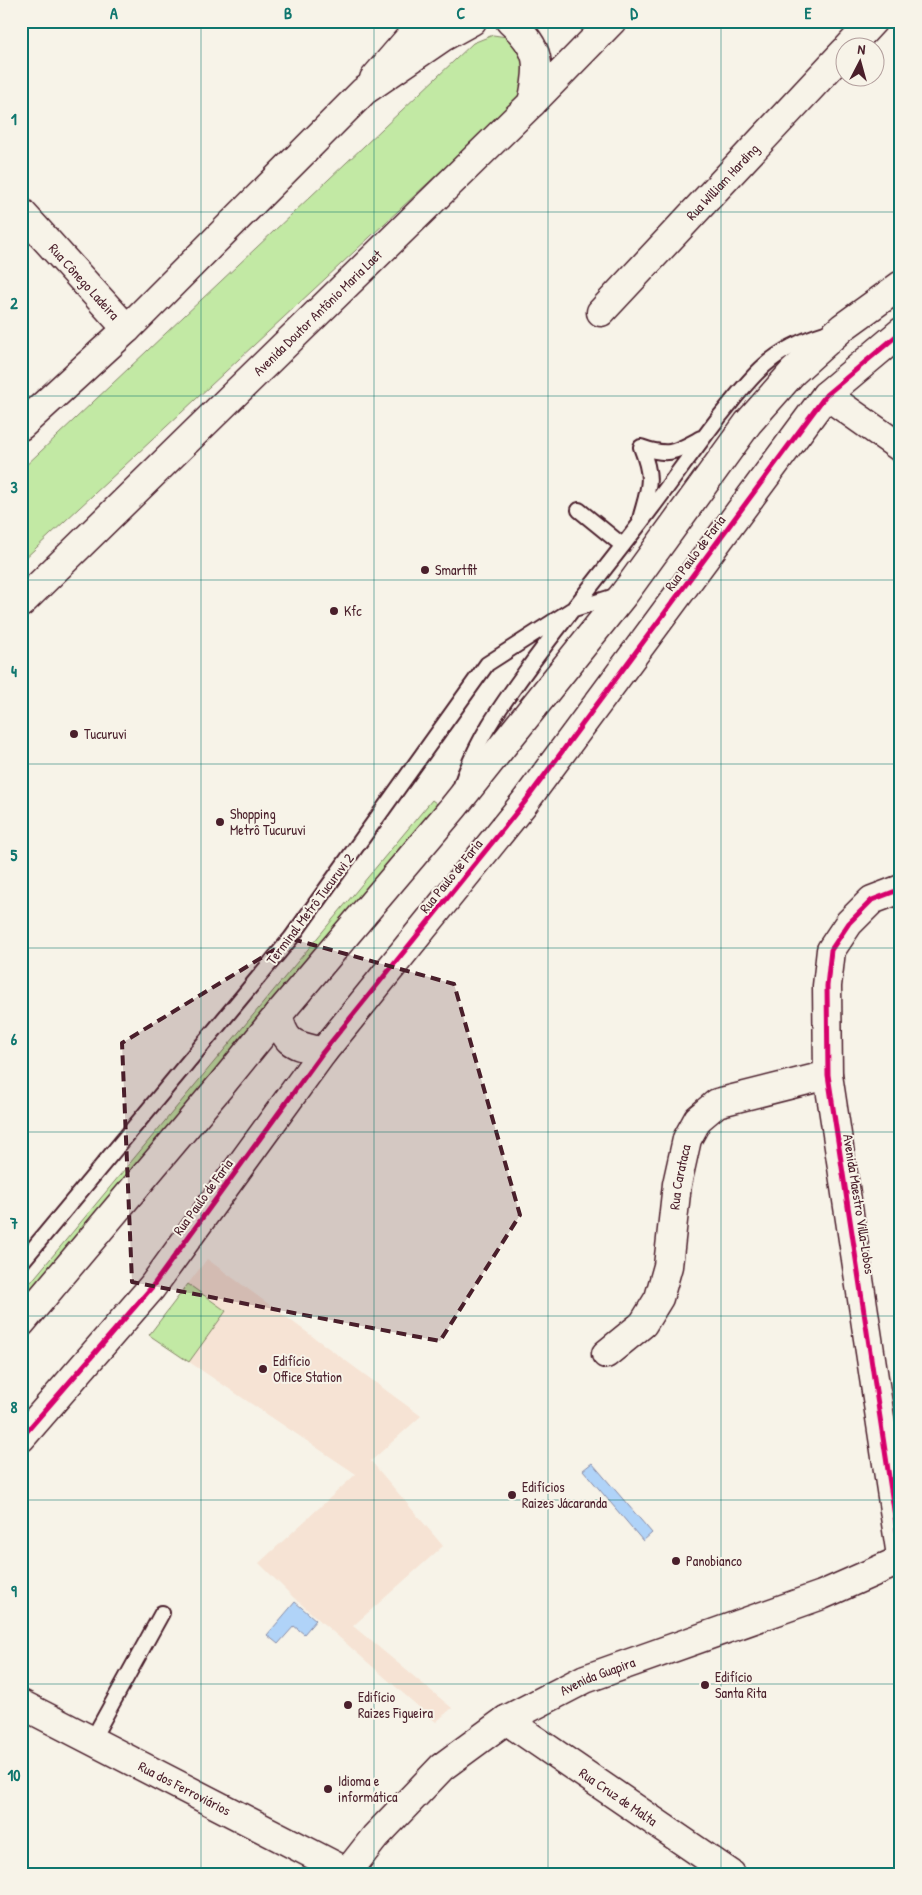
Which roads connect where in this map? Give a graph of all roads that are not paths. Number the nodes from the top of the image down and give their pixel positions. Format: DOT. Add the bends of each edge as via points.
graph roads {
  1 [pos="424,21"];
  2 [pos="472,21"];
  3 [pos="510,21"];
  4 [pos="612,21"];
  5 [pos="873,21"];
  6 [pos="857,38"];
  7 [pos="834,63"];
  8 [pos="364,91"];
  9 [pos="532,103"];
  10 [pos="21,212"];
  11 [pos="901,285"];
  12 [pos="601,312"];
  13 [pos="843,327"];
  14 [pos="127,328"];
  15 [pos="901,332"];
  16 [pos="826,395"];
  17 [pos="21,426"];
  18 [pos="704,436"];
  19 [pos="901,448"];
  20 [pos="579,510"];
  21 [pos="638,526"];
  22 [pos="622,545"];
  23 [pos="624,594"];
  24 [pos="21,603"];
  25 [pos="570,610"];
  26 [pos="453,808"];
  27 [pos="901,889"];
  28 [pos="278,1015"];
  29 [pos="323,1052"];
  30 [pos="828,1074"];
  31 [pos="21,1264"];
  32 [pos="21,1322"];
  33 [pos="606,1354"];
  34 [pos="21,1438"];
  35 [pos="901,1556"];
  36 [pos="901,1560"];
  37 [pos="162,1613"];
  38 [pos="21,1704"];
  39 [pos="506,1720"];
  40 [pos="92,1740"];
  41 [pos="346,1873"];
  42 [pos="731,1874"];
  1 -- 8 [label="street"];
  2 -- 8 [label="street"];
  3 -- 9 [label="street" via="526,36 536,56 538,78"];
  4 -- 9 [label="street, Avenida Doutor Antônio Maria Laet"];
  5 -- 6 [label="street"];
  7 -- 12 [label="street, Rua William Harding"];
  8 -- 14 [label="street"];
  9 -- 24 [label="street, Avenida Doutor Antônio Maria Laet"];
  10 -- 14 [label="street, Rua Cônego Ladeira"];
  11 -- 13 [label="street"];
  13 -- 18 [label="lane" via="808,338 783,351 743,388"];
  13 -- 23 [label="street" via="793,372 748,423"];
  14 -- 17 [label="street"];
  15 -- 16 [label="street, Rua Paulo de Faria"];
  16 -- 19 [label="street"];
  16 -- 29 [label="street, Rua Paulo de Faria" via="524,803"];
  18 -- 21 [label="lane"];
  18 -- 21 [label="lane" via="681,449 663,454 641,447 650,482"];
  20 -- 22 [label="lane"];
  21 -- 22 [label="lane"];
  22 -- 25 [label="lane"];
  23 -- 25 [label="lane, Terminal Metrô Tucuruvi 2"];
  23 -- 26 [label="street"];
  25 -- 26 [label="lane" via="479,739"];
  25 -- 31 [label="lane, Terminal Metrô Tucuruvi 2" via="487,664 291,938"];
  26 -- 28 [label="street"];
  27 -- 30 [label="street, Avenida Maestro Villa-Lobos" via="872,900 849,922 831,950 827,986"];
  28 -- 29 [label="street" via="286,1039"];
  28 -- 32 [label="street"];
  29 -- 34 [label="street, Rua Paulo de Faria" via="152,1288"];
  30 -- 33 [label="street, Rua Carataca" via="717,1103 698,1118 687,1139 677,1184 668,1266 659,1298 643,1324"];
  30 -- 35 [label="street, Avenida Maestro Villa-Lobos"];
  36 -- 39 [label="street, Avenida Guapira" via="822,1595 585,1679"];
  37 -- 40 [label="lane"];
  38 -- 40 [label="street, Rua dos Ferroviários"];
  39 -- 41 [label="street, Avenida Guapira" via="442,1767 374,1837"];
  39 -- 42 [label="street, Rua Cruz de Malta"];
  40 -- 41 [label="street, Rua dos Ferroviários"];
}
